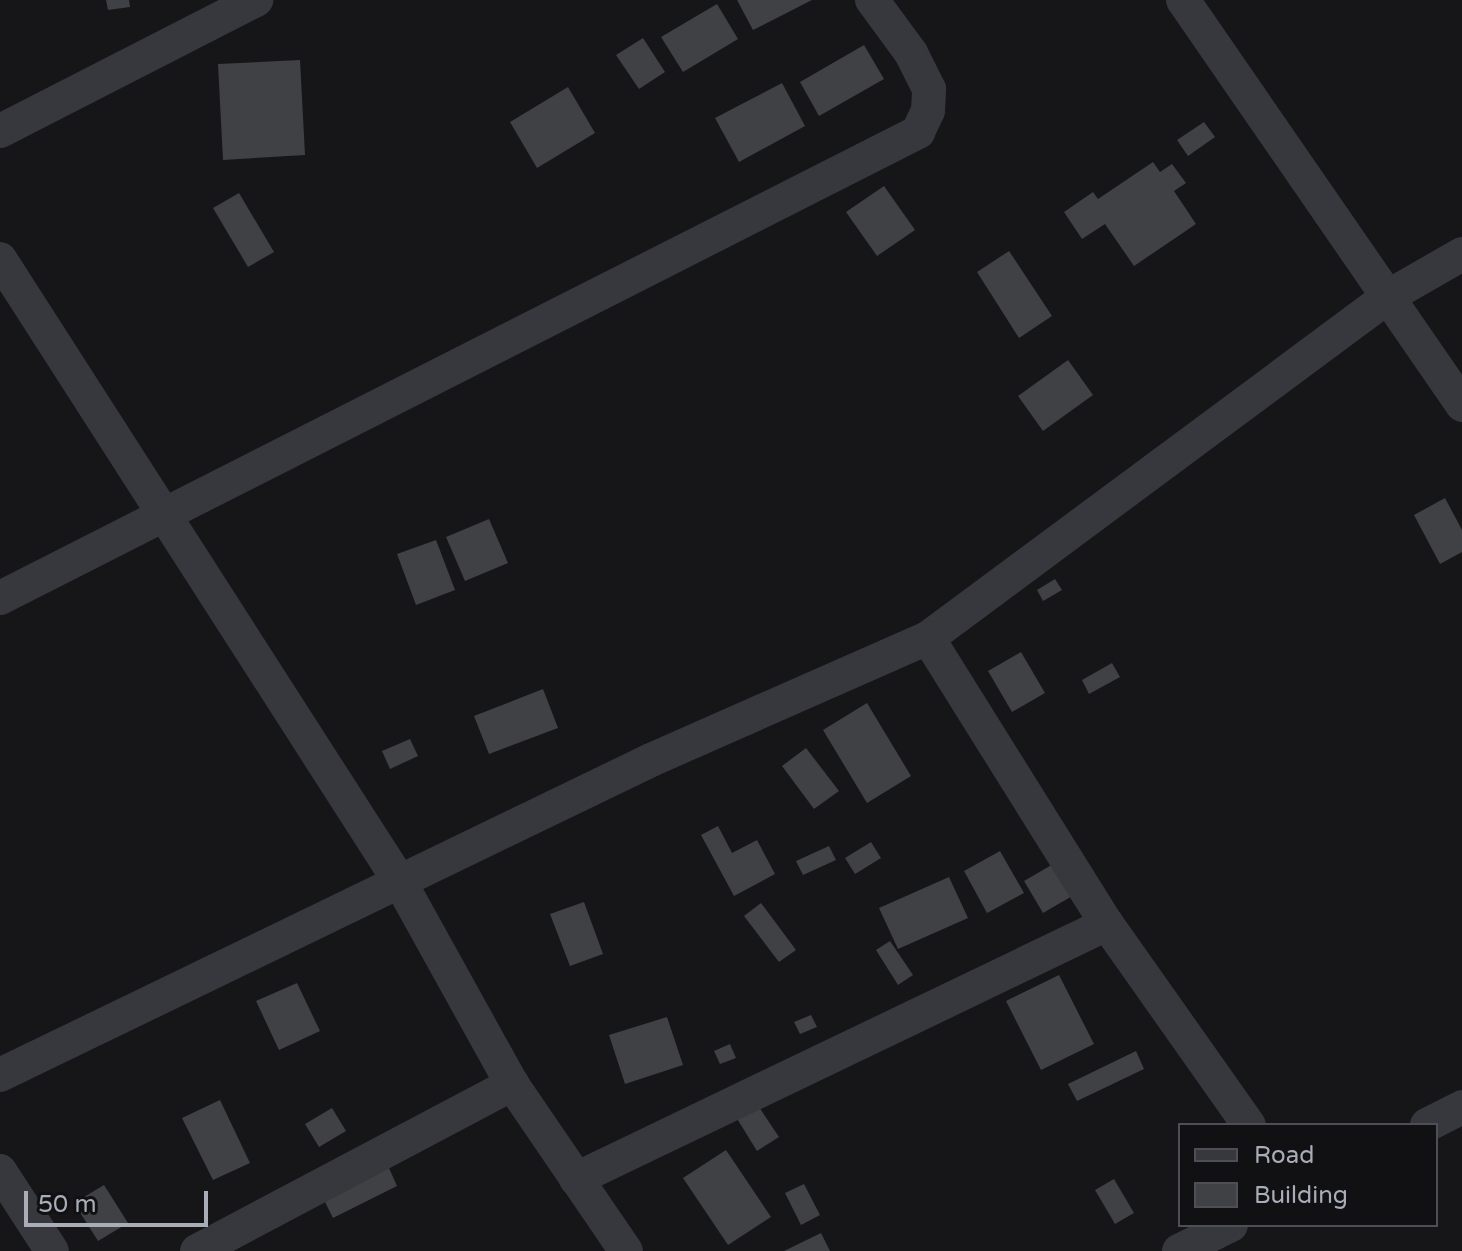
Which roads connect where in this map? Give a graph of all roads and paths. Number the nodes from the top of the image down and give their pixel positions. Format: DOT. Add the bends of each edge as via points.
graph roads {
  1 [pos="256,0"];
  2 [pos="872,0"];
  3 [pos="1183,0"];
  4 [pos="0,131"];
  5 [pos="1462,254"];
  6 [pos="0,259"];
  7 [pos="1389,296"];
  8 [pos="1462,405"];
  9 [pos="160,514"];
  10 [pos="0,598"];
  11 [pos="928,638"];
  12 [pos="400,882"];
  13 [pos="1107,924"];
  14 [pos="0,1075"];
  15 [pos="512,1084"];
  16 [pos="1462,1107"];
  17 [pos="1248,1123"];
  18 [pos="1431,1123"];
  19 [pos="0,1171"];
  20 [pos="576,1179"];
  21 [pos="1227,1227"];
  22 [pos="52,1251"];
  23 [pos="197,1251"];
  24 [pos="626,1251"];
  25 [pos="1179,1251"];
  1 -- 4 [label="street"];
  2 -- 9 [label="street" via="911,53 929,89 928,111 918,132"];
  3 -- 7 [label="street"];
  5 -- 7 [label="street"];
  6 -- 9 [label="street"];
  7 -- 8 [label="street"];
  7 -- 11 [label="street"];
  9 -- 10 [label="street"];
  9 -- 12 [label="street"];
  11 -- 12 [label="street" via="651,760"];
  11 -- 13 [label="street"];
  12 -- 14 [label="street"];
  12 -- 15 [label="street"];
  13 -- 17 [label="street"];
  13 -- 20 [label="street"];
  15 -- 20 [label="street"];
  15 -- 23 [label="street"];
  16 -- 18 [label="street"];
  19 -- 22 [label="street"];
  20 -- 24 [label="street"];
  21 -- 25 [label="street"];
}
